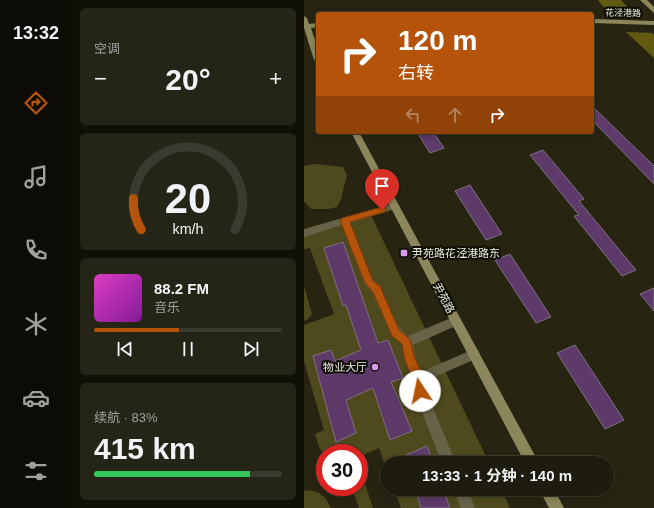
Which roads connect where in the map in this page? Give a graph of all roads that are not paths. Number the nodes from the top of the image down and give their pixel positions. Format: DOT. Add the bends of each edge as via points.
graph roads {
  1 [pos="643,0"];
  2 [pos="654,11"];
  3 [pos="304,18"];
  4 [pos="594,21"];
  5 [pos="654,23"];
  6 [pos="316,25"];
  7 [pos="305,26"];
  8 [pos="316,55"];
  9 [pos="356,134"];
  10 [pos="395,206"];
  11 [pos="345,221"];
  12 [pos="304,233"];
  13 [pos="456,321"];
  14 [pos="407,342"];
  15 [pos="474,354"];
  16 [pos="421,377"];
  17 [pos="446,456"];
  18 [pos="528,456"];
  19 [pos="463,496"];
  20 [pos="550,496"];
  21 [pos="468,508"];
  22 [pos="557,508"];
  1 -- 2 [label="main road"];
  3 -- 7 [label="main road"];
  4 -- 5 [label="main road, 花泾港路"];
  6 -- 7 [label="main road"];
  7 -- 8 [label="main road"];
  9 -- 10 [label="main road, 尹苑路"];
  10 -- 11 [label="street"];
  10 -- 13 [label="main road, 尹苑路"];
  11 -- 12 [label="street"];
  11 -- 14 [label="street" via="369,283 376,289 396,333"];
  13 -- 14 [label="street"];
  13 -- 15 [label="main road, 尹苑路"];
  14 -- 16 [label="street" via="408,356 416,373"];
  15 -- 16 [label="street"];
  15 -- 18 [label="main road, 尹苑路"];
  16 -- 17 [label="street" via="420,391"];
  19 -- 21 [label="street"];
  20 -- 22 [label="main road"];
}
